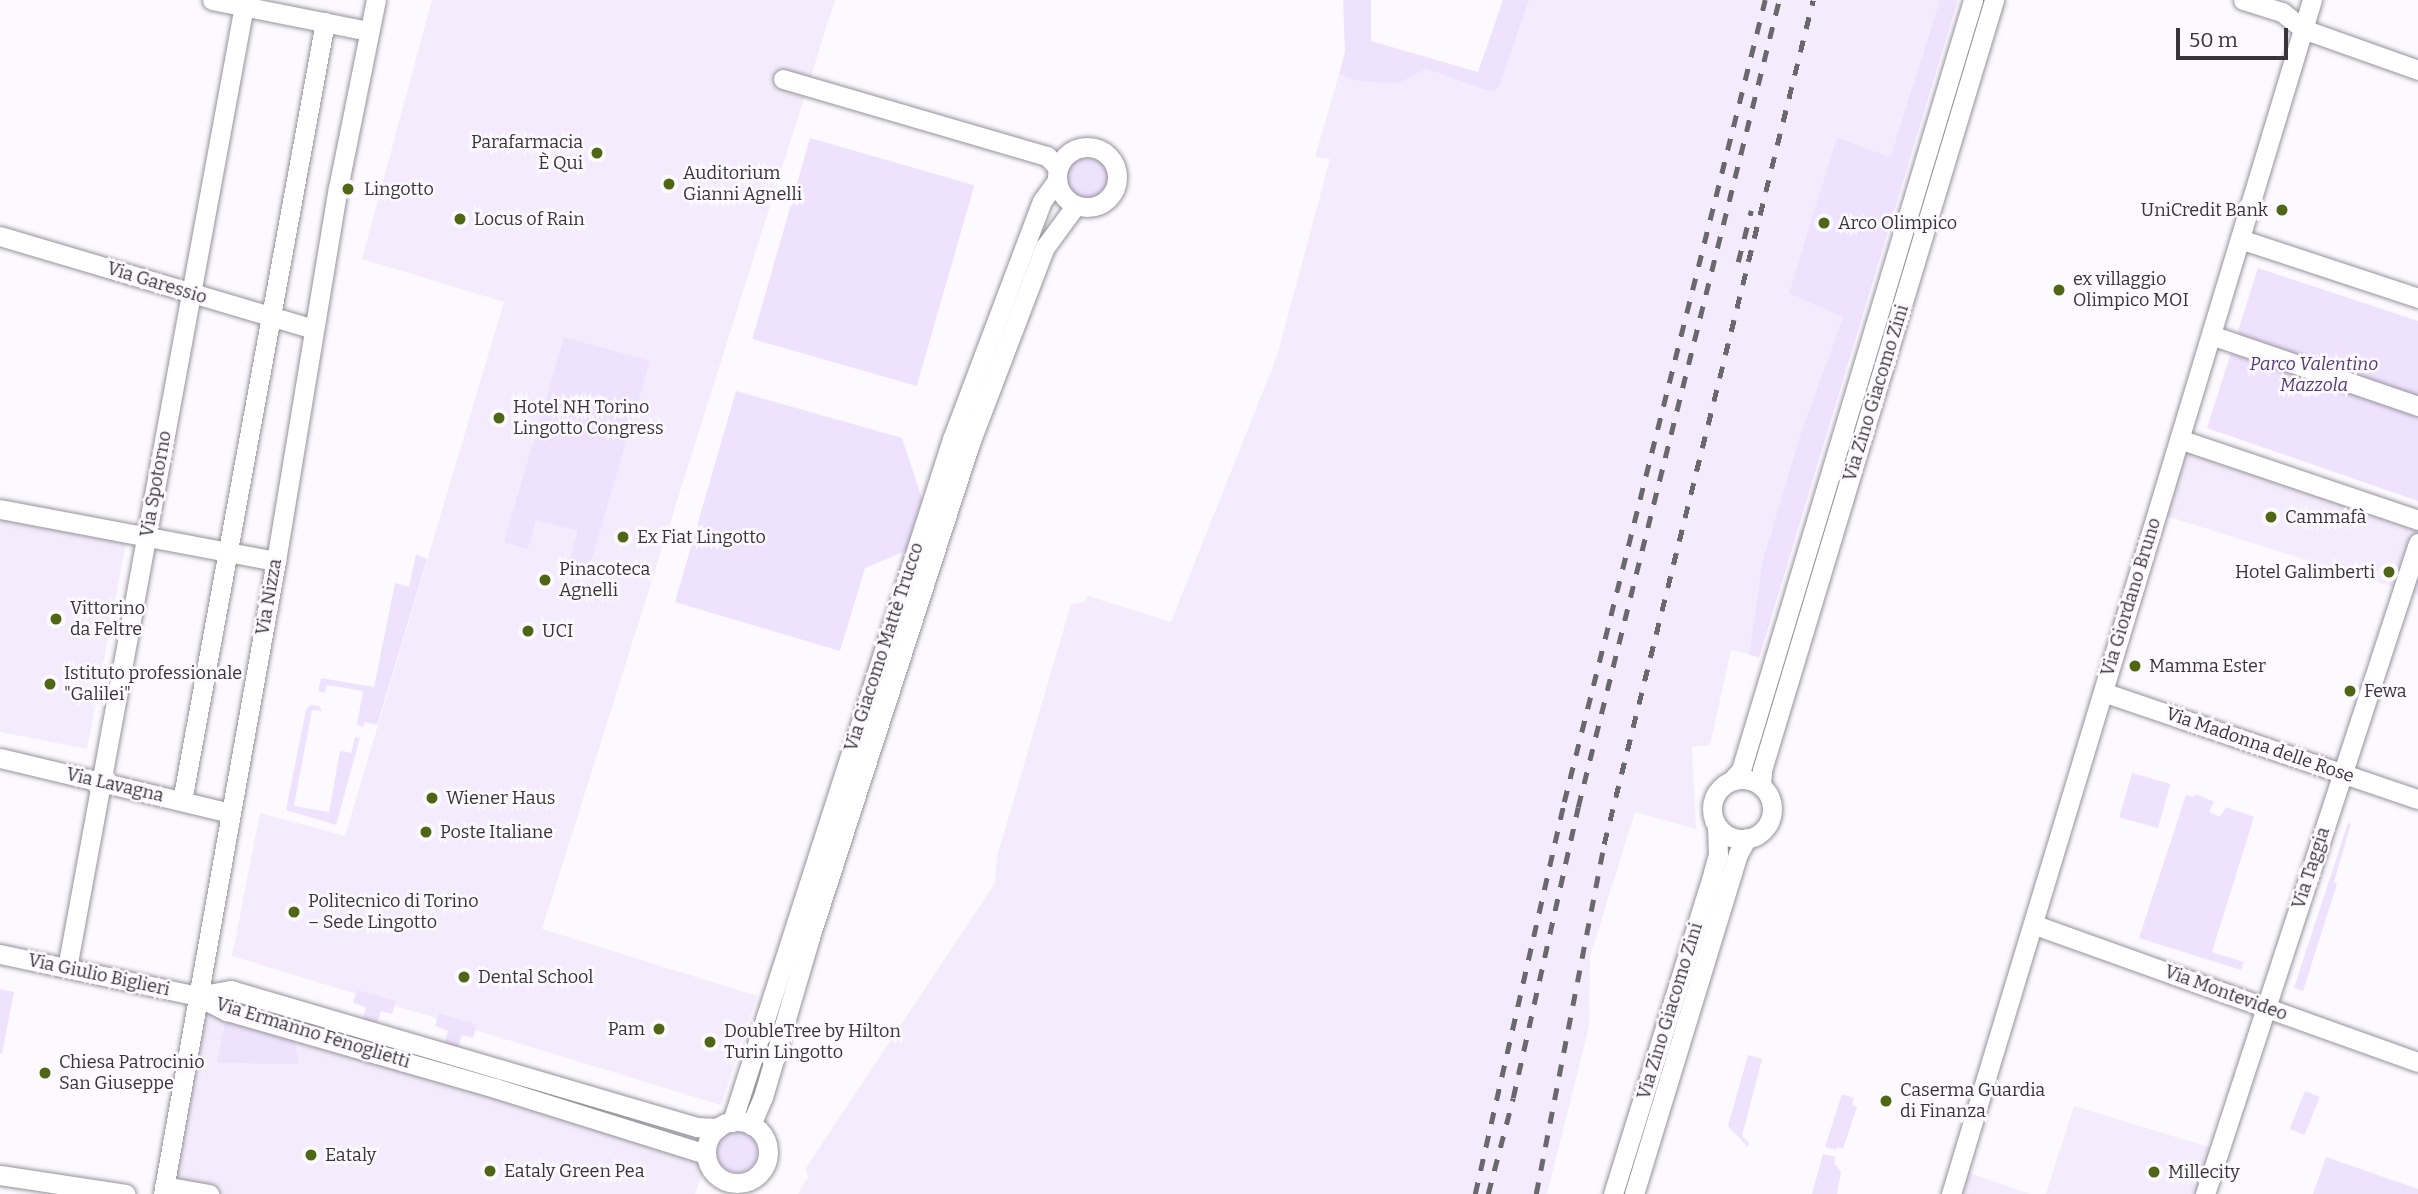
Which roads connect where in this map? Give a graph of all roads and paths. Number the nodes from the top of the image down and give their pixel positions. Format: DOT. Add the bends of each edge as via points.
graph roads {
  1 [pos="212,0"];
  2 [pos="376,0"];
  3 [pos="1973,0"];
  4 [pos="1994,0"];
  5 [pos="2243,0"];
  6 [pos="2312,0"];
  7 [pos="244,3"];
  8 [pos="325,22"];
  9 [pos="359,29"];
  10 [pos="2303,29"];
  11 [pos="2418,70"];
  12 [pos="783,79"];
  13 [pos="1058,174"];
  14 [pos="1076,205"];
  15 [pos="0,236"];
  16 [pos="2240,239"];
  17 [pos="191,294"];
  18 [pos="2418,298"];
  19 [pos="271,318"];
  20 [pos="314,329"];
  21 [pos="2211,335"];
  22 [pos="2418,406"];
  23 [pos="2179,439"];
  24 [pos="0,509"];
  25 [pos="2418,520"];
  26 [pos="146,537"];
  27 [pos="2418,543"];
  28 [pos="227,551"];
  29 [pos="276,561"];
  30 [pos="2103,692"];
  31 [pos="0,758"];
  32 [pos="2343,773"];
  33 [pos="1731,781"];
  34 [pos="102,782"];
  35 [pos="1761,786"];
  36 [pos="2418,799"];
  37 [pos="182,801"];
  38 [pos="230,813"];
  39 [pos="1717,826"];
  40 [pos="1747,838"];
  41 [pos="2035,925"];
  42 [pos="0,954"];
  43 [pos="67,968"];
  44 [pos="197,996"];
  45 [pos="2266,1008"];
  46 [pos="2416,1055"];
  47 [pos="734,1125"];
  48 [pos="706,1154"];
  49 [pos="0,1175"];
  50 [pos="717,1184"];
  51 [pos="748,1187"];
  52 [pos="50,1188"];
  53 [pos="163,1190"];
  54 [pos="127,1194"];
  55 [pos="209,1194"];
  56 [pos="1613,1194"];
  57 [pos="1634,1194"];
  58 [pos="1951,1194"];
  59 [pos="2205,1194"];
  1 -- 7 [label="street"];
  2 -- 20 [label="street, Via Nizza"];
  3 -- 33 [label="street, Via Zino Giacomo Zini" via="1741,770"];
  4 -- 35 [label="street, Via Zino Giacomo Zini" via="1762,770"];
  5 -- 10 [label="street" via="2282,12"];
  6 -- 10 [label="street, Via Giordano Bruno"];
  7 -- 8 [label="street"];
  7 -- 17 [label="street, Via Spotorno"];
  8 -- 9 [label="street"];
  8 -- 19 [label="street"];
  10 -- 11 [label="street"];
  10 -- 16 [label="street, Via Giordano Bruno"];
  12 -- 13 [label="street" via="1047,156"];
  13 -- 14 [label="street" via="1063,195"];
  13 -- 14 [label="street" via="1067,154 1090,147 1103,151 1116,167 1117,184 1110,197 1098,206"];
  13 -- 47 [label="street, Via Giacomo Mattè Trucco" via="1042,201 952,439"];
  14 -- 47 [label="street, Via Giacomo Mattè Trucco" via="1045,247 970,443 763,1097"];
  15 -- 17 [label="street, Via Garessio"];
  16 -- 18 [label="street"];
  16 -- 21 [label="street, Via Giordano Bruno"];
  17 -- 19 [label="street, Via Garessio"];
  17 -- 26 [label="street, Via Spotorno"];
  19 -- 20 [label="street, Via Garessio"];
  19 -- 28 [label="street"];
  20 -- 29 [label="street, Via Nizza"];
  21 -- 22 [label="street"];
  21 -- 23 [label="street, Via Giordano Bruno"];
  23 -- 25 [label="street"];
  23 -- 30 [label="street, Via Giordano Bruno"];
  24 -- 26 [label="street"];
  26 -- 28 [label="street"];
  26 -- 34 [label="street, Via Spotorno"];
  27 -- 32 [label="street, Via Taggia"];
  28 -- 29 [label="street"];
  28 -- 37 [label="street"];
  29 -- 38 [label="street, Via Nizza"];
  30 -- 32 [label="street, Via Madonna delle Rose"];
  30 -- 41 [label="street, Via Giordano Bruno"];
  31 -- 34 [label="street, Via Lavagna"];
  32 -- 36 [label="street, Via Madonna delle Rose"];
  32 -- 45 [label="street, Via Taggia"];
  33 -- 35 [label="street" via="1744,779"];
  33 -- 39 [label="street" via="1713,801"];
  34 -- 37 [label="street, Via Lavagna"];
  34 -- 43 [label="street, Via Spotorno"];
  35 -- 40 [label="street" via="1770,800 1770,817 1762,831"];
  37 -- 38 [label="street, Via Lavagna"];
  38 -- 44 [label="street, Via Nizza"];
  39 -- 40 [label="street" via="1730,837"];
  39 -- 56 [label="street, Via Zino Giacomo Zini" via="1713,872"];
  40 -- 57 [label="street, Via Zino Giacomo Zini" via="1738,854"];
  41 -- 45 [label="street, Via Montevideo"];
  41 -- 58 [label="street, Via Giordano Bruno"];
  42 -- 43 [label="street, Via Giulio Biglieri"];
  43 -- 44 [label="street, Via Giulio Biglieri"];
  44 -- 47 [label="street, Via Ermanno Fenoglietti" via="231,990 697,1127"];
  44 -- 48 [label="street, Via Ermanno Fenoglietti" via="227,1011"];
  44 -- 53 [label="street, Via Nizza"];
  45 -- 46 [label="street, Via Montevideo"];
  45 -- 59 [label="street, Via Taggia"];
  47 -- 48 [label="street" via="711,1135"];
  47 -- 51 [label="street" via="761,1134 767,1152 764,1167"];
  48 -- 50 [label="street"];
  49 -- 52 [label="street"];
  50 -- 51 [label="street"];
  52 -- 54 [label="street"];
  53 -- 55 [label="street"];
}
